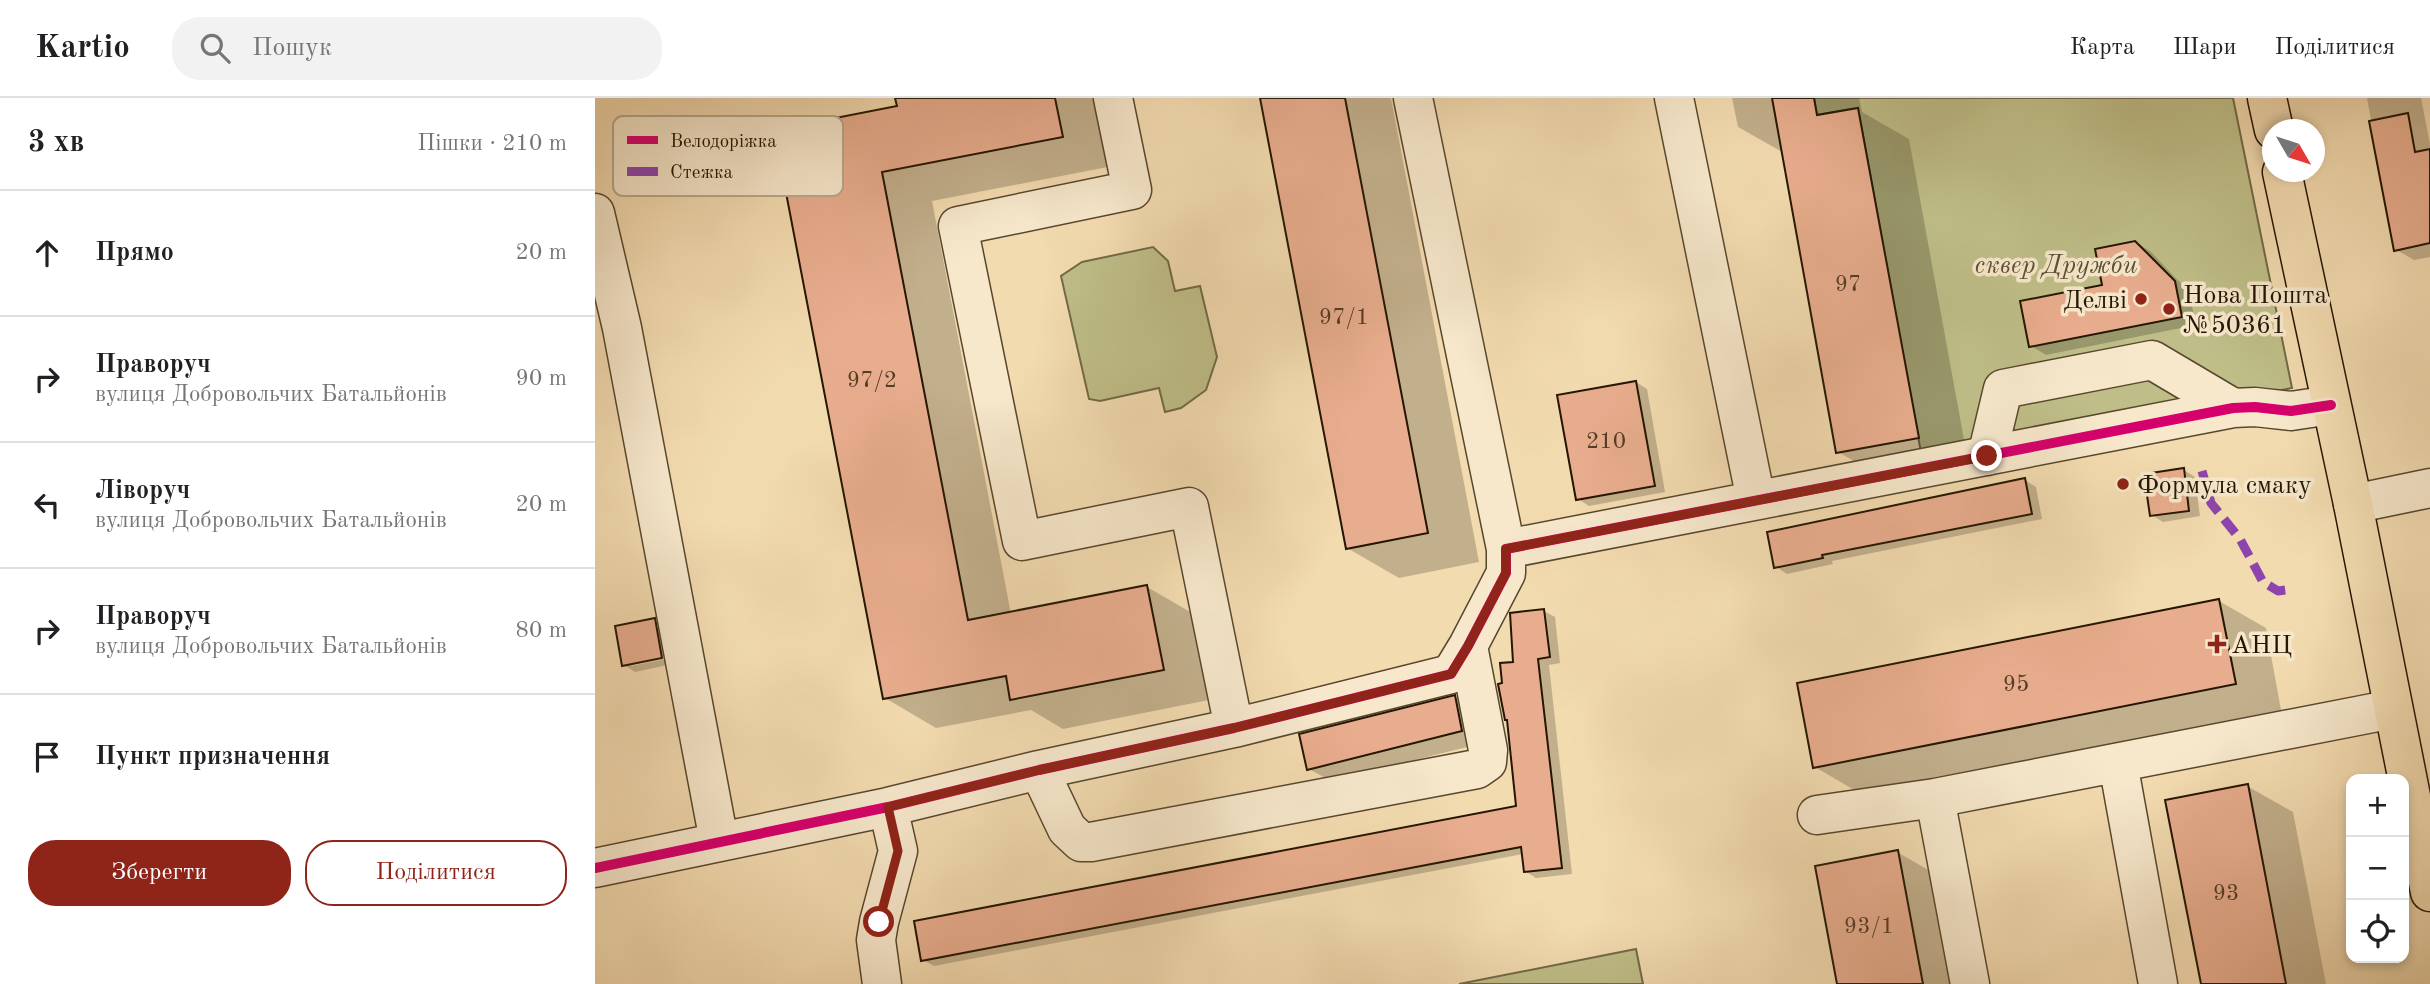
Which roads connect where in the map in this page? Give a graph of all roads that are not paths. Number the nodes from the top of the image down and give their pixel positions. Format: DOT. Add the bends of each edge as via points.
graph roads {
  1 [pos="1113,98"];
  2 [pos="1413,98"];
  3 [pos="1674,98"];
  4 [pos="2267,98"];
  5 [pos="2272,119"];
  6 [pos="2284,182"];
  7 [pos="595,213"];
  8 [pos="2331,405"];
  9 [pos="2233,408"];
  10 [pos="1987,456"];
  11 [pos="2430,488"];
  12 [pos="1756,500"];
  13 [pos="2353,505"];
  14 [pos="1506,549"];
  15 [pos="1468,646"];
  16 [pos="2393,709"];
  17 [pos="1234,728"];
  18 [pos="2118,763"];
  19 [pos="1039,770"];
  20 [pos="1935,798"];
  21 [pos="888,807"];
  22 [pos="1817,815"];
  23 [pos="719,841"];
  24 [pos="595,868"];
  25 [pos="2430,892"];
  26 [pos="882,984"];
  27 [pos="1970,984"];
  28 [pos="2158,984"];
  1 -- 17 [label="street" via="1132,191 958,226 1022,541 1189,507"];
  2 -- 14 [label="street"];
  3 -- 12 [label="street"];
  4 -- 5 [label="main road"];
  6 -- 8 [label="main road"];
  7 -- 23 [label="street" via="622,328"];
  8 -- 9 [label="street" via="2291,411"];
  8 -- 13 [label="main road"];
  9 -- 10 [label="street"];
  9 -- 10 [label="street" via="2152,360 2004,389"];
  10 -- 12 [label="street"];
  11 -- 13 [label="street"];
  12 -- 14 [label="street"];
  13 -- 16 [label="main road"];
  14 -- 15 [label="street" via="1506,573"];
  15 -- 17 [label="street" via="1451,674"];
  15 -- 19 [label="street" via="1488,750 1487,762 1477,769 1091,842 1081,842 1067,830"];
  16 -- 18 [label="street"];
  16 -- 25 [label="main road"];
  17 -- 19 [label="street"];
  18 -- 20 [label="street"];
  18 -- 28 [label="street"];
  19 -- 21 [label="street"];
  20 -- 22 [label="street"];
  20 -- 27 [label="street"];
  21 -- 23 [label="street"];
  21 -- 26 [label="street" via="898,851 876,940"];
  23 -- 24 [label="street"];
}
